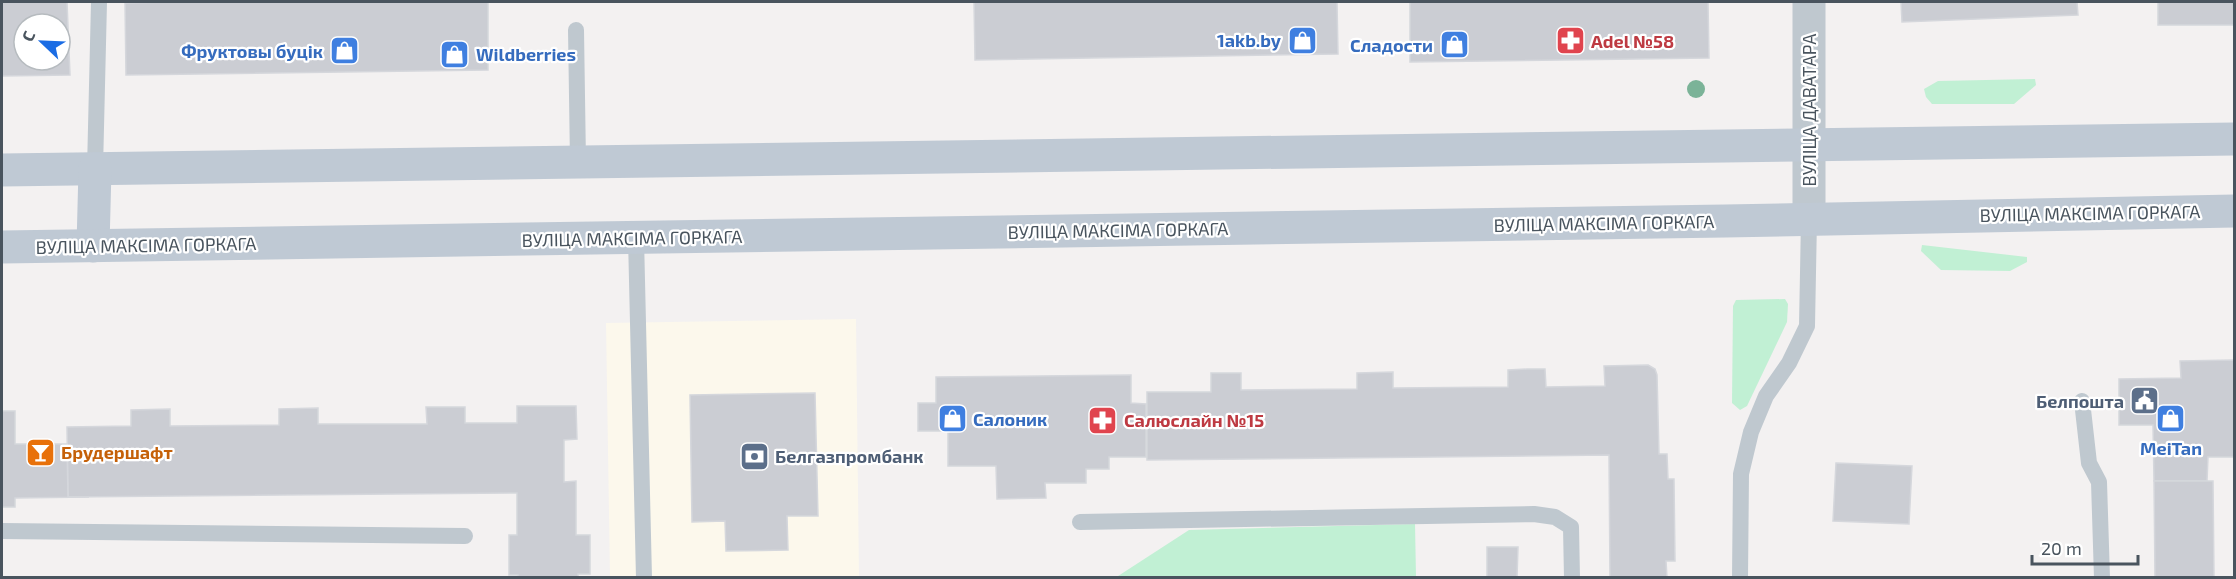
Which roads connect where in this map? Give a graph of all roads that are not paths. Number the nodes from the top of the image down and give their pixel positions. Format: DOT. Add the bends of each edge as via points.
graph roads {
  1 [pos="99,2"];
  2 [pos="1809,2"];
  3 [pos="576,30"];
  4 [pos="2235,139"];
  5 [pos="1809,145"];
  6 [pos="578,162"];
  7 [pos="95,169"];
  8 [pos="2,170"];
  9 [pos="2235,211"];
  10 [pos="1809,219"];
  11 [pos="636,238"];
  12 [pos="93,246"];
  13 [pos="2,247"];
  14 [pos="2082,401"];
  15 [pos="1080,522"];
  16 [pos="2,531"];
  17 [pos="465,536"];
  18 [pos="644,578"];
  19 [pos="1572,578"];
  20 [pos="1740,578"];
  21 [pos="2102,578"];
  1 -- 7 [label="lane"];
  2 -- 5 [label="street, ВУЛІЦА ДАВАТАРА"];
  3 -- 6 [label="lane"];
  4 -- 5 [label="main road"];
  5 -- 6 [label="main road"];
  5 -- 10 [label="street, ВУЛІЦА ДАВАТАРА"];
  6 -- 7 [label="main road"];
  7 -- 8 [label="main road"];
  7 -- 12 [label="main road"];
  9 -- 10 [label="main road, ВУЛІЦА МАКСІМА ГОРКАГА"];
  10 -- 11 [label="main road, ВУЛІЦА МАКСІМА ГОРКАГА"];
  10 -- 20 [label="lane" via="1807,326 1789,363 1766,396 1751,432 1741,474"];
  11 -- 12 [label="main road, ВУЛІЦА МАКСІМА ГОРКАГА"];
  11 -- 18 [label="lane"];
  12 -- 13 [label="main road, ВУЛІЦА МАКСІМА ГОРКАГА"];
  14 -- 21 [label="lane" via="2089,463 2099,482"];
  15 -- 19 [label="lane" via="1534,514 1555,517 1571,527"];
  16 -- 17 [label="lane"];
}
